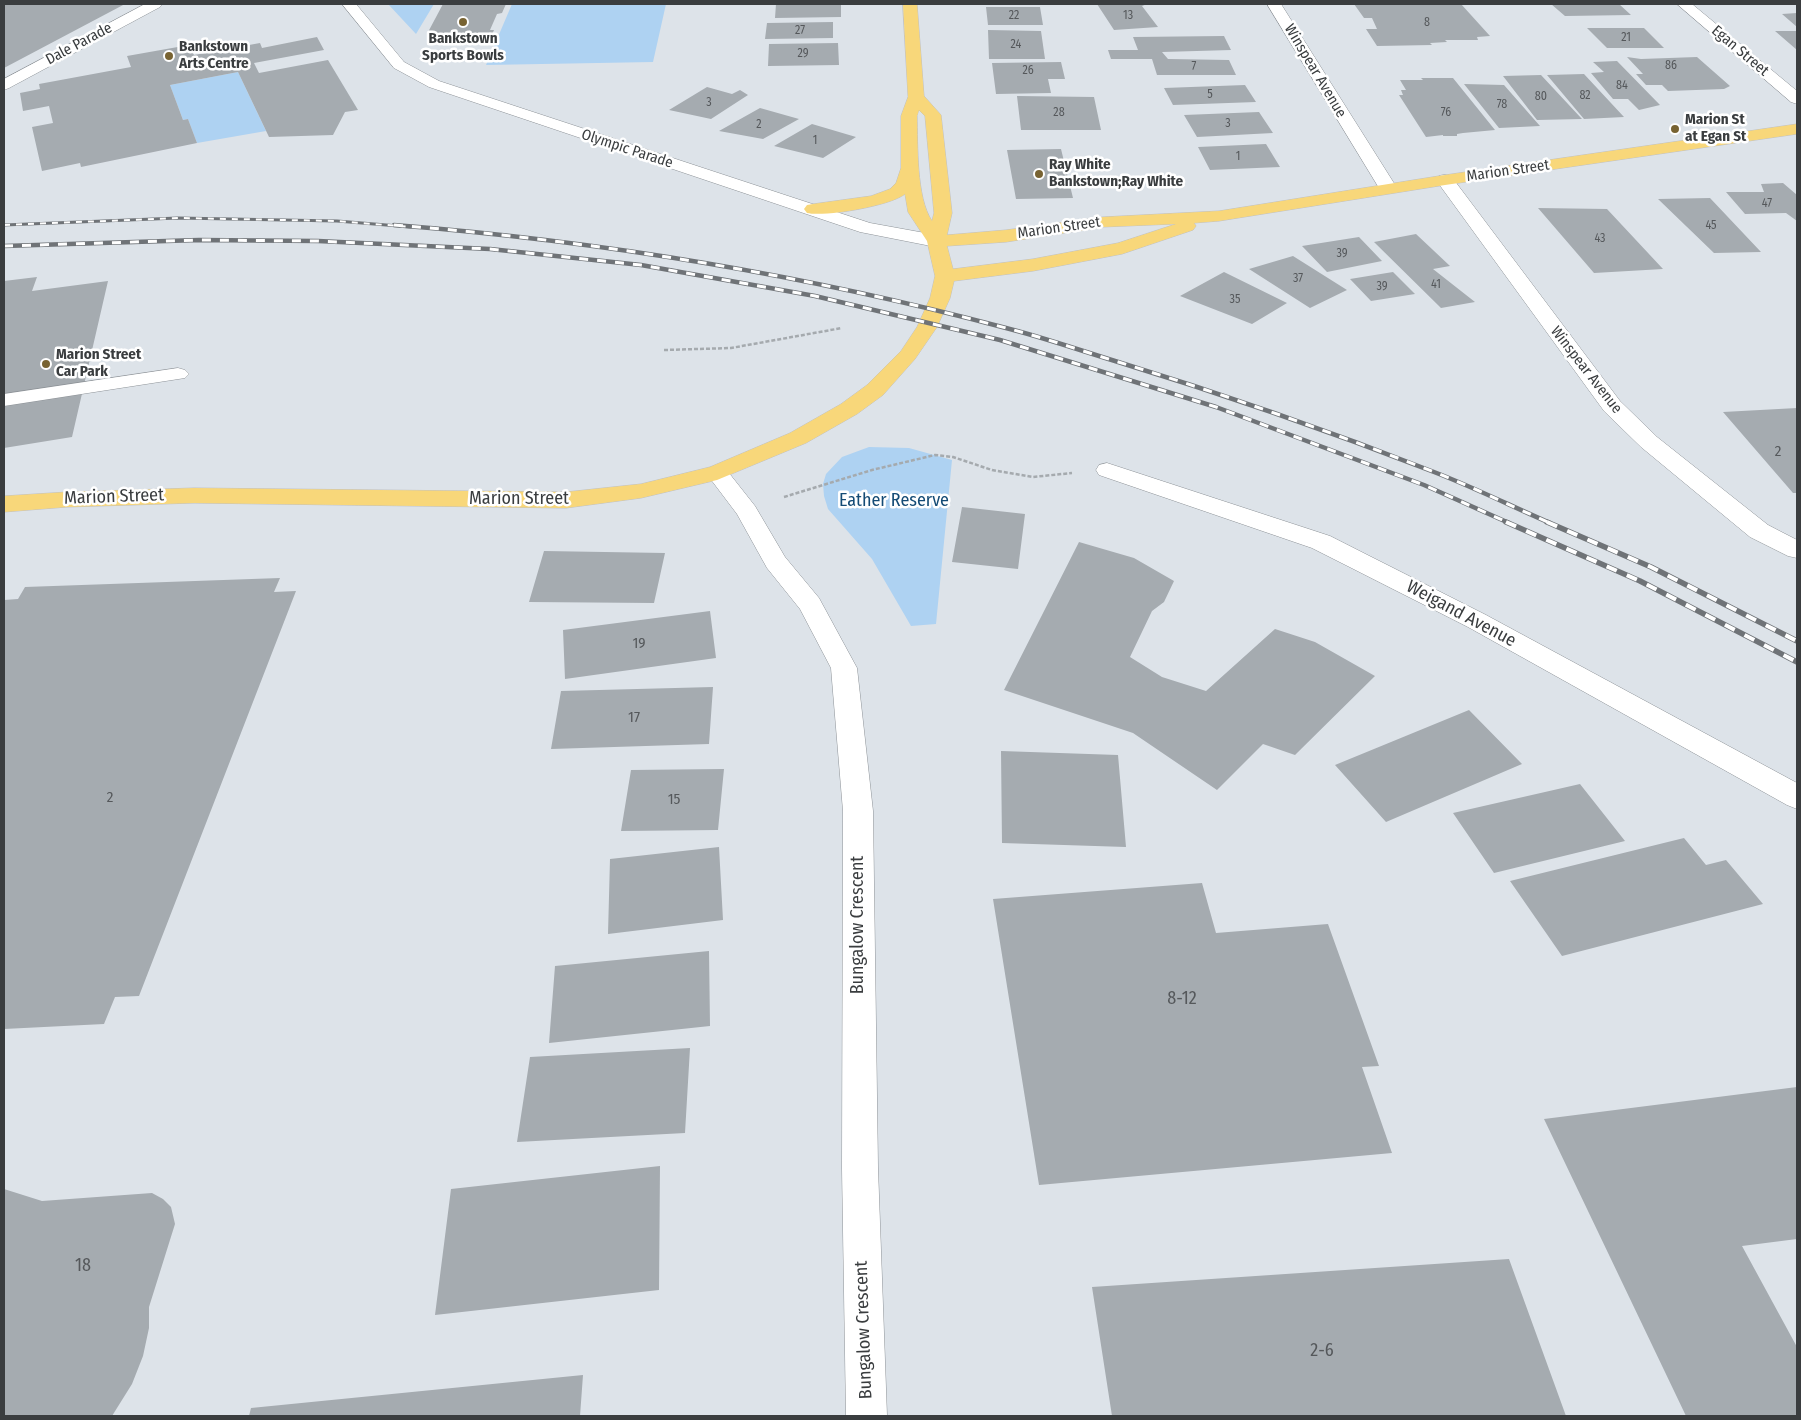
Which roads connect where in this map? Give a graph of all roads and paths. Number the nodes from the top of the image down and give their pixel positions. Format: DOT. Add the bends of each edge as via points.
graph roads {
  1 [pos="155,4"];
  2 [pos="349,4"];
  3 [pos="910,4"];
  4 [pos="1274,4"];
  5 [pos="1684,4"];
  6 [pos="4,84"];
  7 [pos="916,97"];
  8 [pos="1797,99"];
  9 [pos="1797,130"];
  10 [pos="910,168"];
  11 [pos="1445,180"];
  12 [pos="1388,188"];
  13 [pos="813,210"];
  14 [pos="1219,216"];
  15 [pos="936,241"];
  16 [pos="945,276"];
  17 [pos="842,328"];
  18 [pos="664,350"];
  19 [pos="178,374"];
  20 [pos="4,400"];
  21 [pos="1107,470"];
  22 [pos="717,473"];
  23 [pos="782,497"];
  24 [pos="4,504"];
  25 [pos="1797,550"];
  26 [pos="1797,797"];
  27 [pos="867,1416"];
  1 -- 6 [label="street, Dale Parade"];
  2 -- 13 [label="street, Olympic Parade" via="399,65 434,84"];
  3 -- 7 [label="main road"];
  4 -- 12 [label="street, Winspear Avenue"];
  5 -- 8 [label="street, Egan Street"];
  7 -- 10 [label="main road" via="909,116"];
  7 -- 15 [label="main road" via="933,115 943,213"];
  9 -- 11 [label="main road, Marion Street"];
  10 -- 13 [label="main road" via="903,187 890,196"];
  10 -- 15 [label="main road" via="917,212"];
  11 -- 12 [label="main road, Marion Street"];
  11 -- 25 [label="street, Winspear Avenue" via="1612,406 1649,442 1759,531"];
  12 -- 14 [label="main road, Marion Street"];
  13 -- 15 [label="street, Olympic Parade" via="874,230"];
  14 -- 15 [label="main road, Marion Street" via="1103,222 1006,236"];
  14 -- 16 [label="main road, Marion Street" via="1122,248 1033,265"];
  15 -- 16 [label="main road, Marion Street"];
  16 -- 22 [label="main road, Marion Street" via="940,298 927,327 908,355 875,390 849,410 798,438"];
  17 -- 18 [label="path" via="731,348"];
  19 -- 20 [label="street"];
  21 -- 23 [label="path" via="1033,477 935,455"];
  21 -- 26 [label="street, Weigand Avenue" via="1320,542 1477,621"];
  22 -- 24 [label="main road, Marion Street" via="641,492 566,500 177,494 62,498"];
  22 -- 27 [label="street, Bungalow Crescent" via="747,511 776,562 810,604 844,668 858,811 860,1168"];
}
